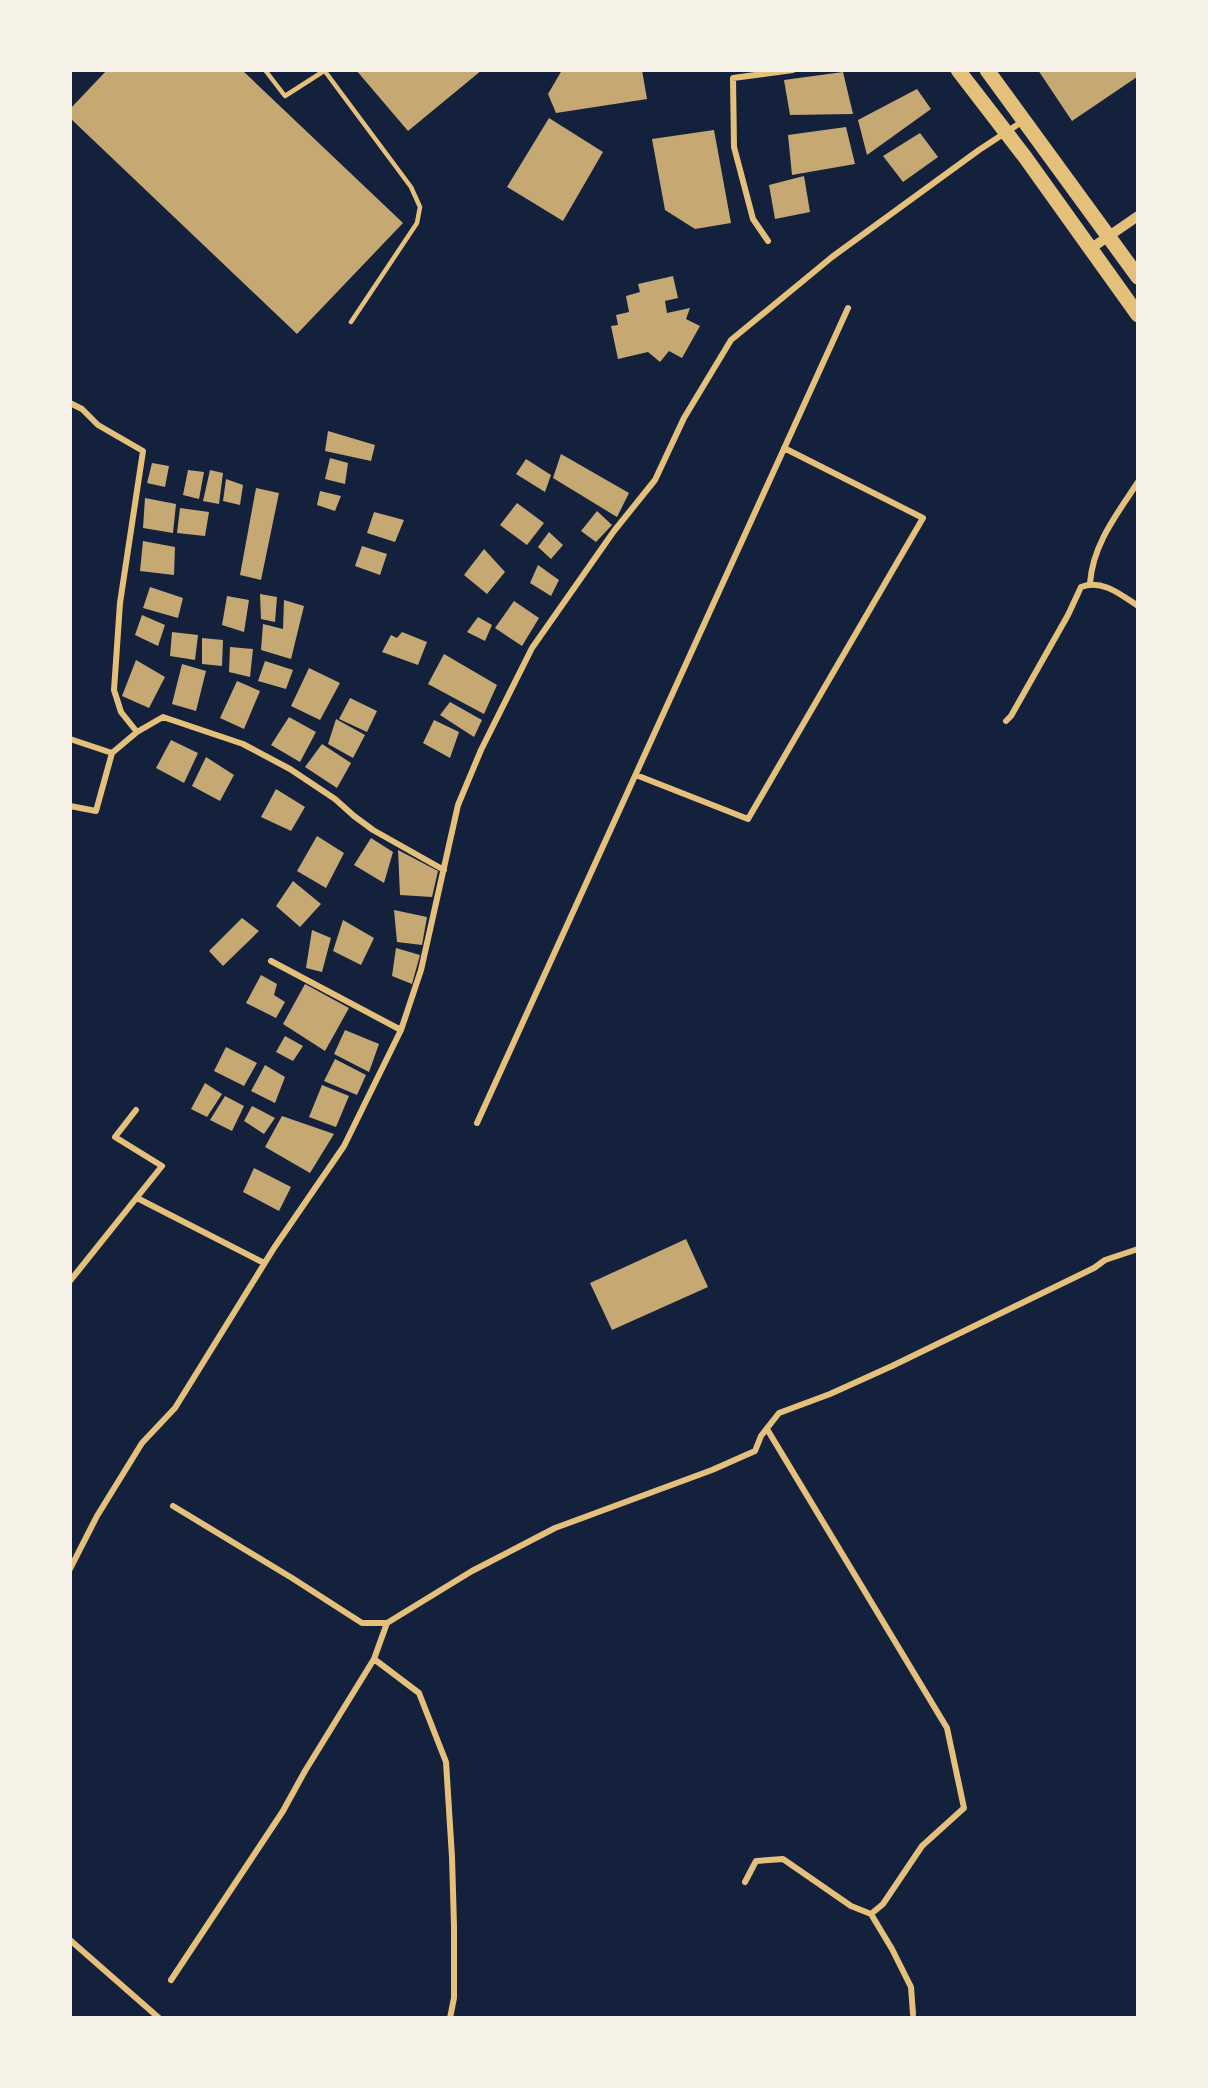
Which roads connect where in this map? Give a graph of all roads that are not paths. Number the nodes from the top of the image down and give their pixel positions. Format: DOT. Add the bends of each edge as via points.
graph roads {
  1 [pos="265,70"];
  2 [pos="793,70"];
  3 [pos="958,70"];
  4 [pos="987,70"];
  5 [pos="324,71"];
  6 [pos="1024,121"];
  7 [pos="1006,133"];
  8 [pos="1137,216"];
  9 [pos="1108,237"];
  10 [pos="768,241"];
  11 [pos="1090,249"];
  12 [pos="1137,277"];
  13 [pos="848,308"];
  14 [pos="1137,315"];
  15 [pos="351,322"];
  16 [pos="70,403"];
  17 [pos="784,448"];
  18 [pos="1137,482"];
  19 [pos="1090,584"];
  20 [pos="1137,606"];
  21 [pos="1006,721"];
  22 [pos="136,732"];
  23 [pos="70,739"];
  24 [pos="112,753"];
  25 [pos="636,775"];
  26 [pos="70,806"];
  27 [pos="444,870"];
  28 [pos="271,961"];
  29 [pos="401,1030"];
  30 [pos="136,1110"];
  31 [pos="477,1123"];
  32 [pos="137,1198"];
  33 [pos="1137,1249"];
  34 [pos="264,1263"];
  35 [pos="70,1281"];
  36 [pos="767,1429"];
  37 [pos="173,1506"];
  38 [pos="70,1569"];
  39 [pos="387,1623"];
  40 [pos="374,1659"];
  41 [pos="745,1882"];
  42 [pos="871,1914"];
  43 [pos="70,1940"];
  44 [pos="171,1980"];
  45 [pos="913,2014"];
  46 [pos="159,2018"];
  47 [pos="450,2018"];
  1 -- 5 [label="lane" via="285,96"];
  2 -- 10 [label="street" via="733,78 734,147 753,219"];
  3 -- 7 [label="main road"];
  4 -- 6 [label="main road"];
  5 -- 15 [label="lane" via="411,186 420,207 417,223"];
  6 -- 7 [label="street"];
  6 -- 9 [label="main road"];
  7 -- 11 [label="main road"];
  7 -- 27 [label="street" via="832,257 731,340 684,418 655,480 532,648 458,805"];
  8 -- 9 [label="street"];
  9 -- 11 [label="street"];
  9 -- 12 [label="main road"];
  11 -- 14 [label="main road"];
  13 -- 17 [label="street"];
  16 -- 22 [label="street" via="98,425 144,451 120,603 114,690 122,712"];
  17 -- 25 [label="street"];
  17 -- 25 [label="street" via="923,518 748,819"];
  18 -- 19 [label="street" via="1095,554"];
  19 -- 20 [label="street" via="1100,584"];
  19 -- 21 [label="street" via="1081,587"];
  22 -- 24 [label="street"];
  22 -- 27 [label="street" via="163,717 243,744 299,775 373,830"];
  23 -- 24 [label="street"];
  24 -- 26 [label="street" via="96,811"];
  25 -- 31 [label="street"];
  27 -- 29 [label="street" via="421,970"];
  28 -- 29 [label="street"];
  29 -- 34 [label="street" via="344,1146"];
  30 -- 32 [label="street" via="115,1137 162,1166"];
  32 -- 34 [label="street"];
  32 -- 35 [label="street"];
  33 -- 36 [label="street" via="1105,1260 892,1366 779,1413"];
  34 -- 38 [label="street" via="175,1408 142,1443"];
  36 -- 39 [label="street" via="755,1451 555,1528 472,1570"];
  36 -- 42 [label="street" via="947,1728 964,1808 922,1846 884,1904"];
  37 -- 39 [label="street" via="362,1623"];
  39 -- 40 [label="street"];
  40 -- 44 [label="street" via="283,1811"];
  40 -- 47 [label="street" via="419,1693 446,1762 454,1926 454,1998"];
  41 -- 42 [label="street" via="756,1861 783,1859 850,1906"];
  42 -- 45 [label="street" via="911,1987"];
  43 -- 46 [label="street"];
}
